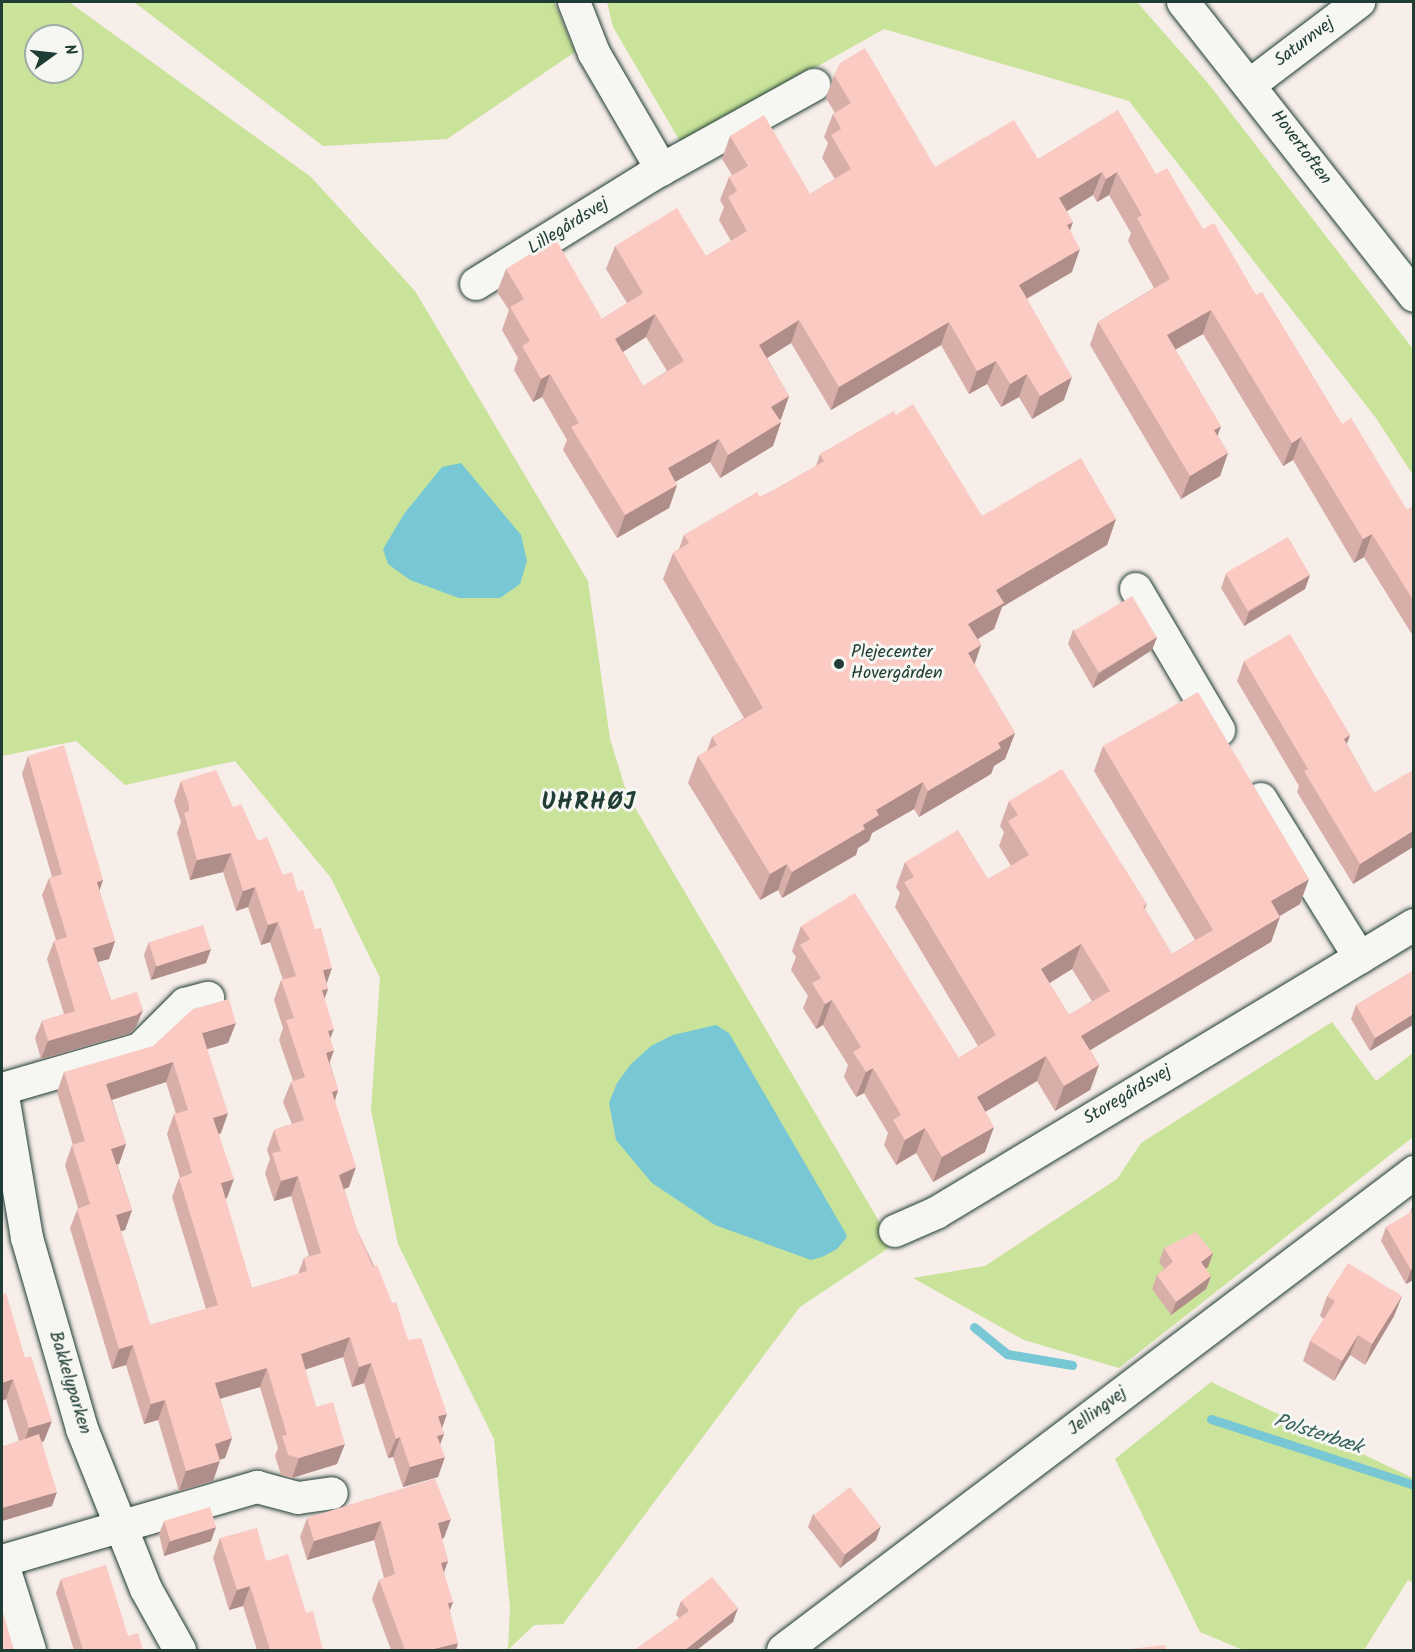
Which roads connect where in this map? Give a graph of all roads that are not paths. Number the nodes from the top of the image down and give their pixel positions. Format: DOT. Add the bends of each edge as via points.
graph roads {
  1 [pos="574,2"];
  2 [pos="1183,2"];
  3 [pos="1359,2"];
  4 [pos="1251,84"];
  5 [pos="814,85"];
  6 [pos="662,170"];
  7 [pos="476,284"];
  8 [pos="1413,296"];
  9 [pos="1136,589"];
  10 [pos="1413,926"];
  11 [pos="1360,958"];
  12 [pos="208,998"];
  13 [pos="2,1090"];
  14 [pos="1413,1173"];
  15 [pos="895,1231"];
  16 [pos="14,1240"];
  17 [pos="332,1493"];
  18 [pos="118,1526"];
  19 [pos="30,1650"];
  20 [pos="180,1650"];
  21 [pos="783,1650"];
  1 -- 6 [label="street" via="594,53"];
  2 -- 4 [label="street, Hovertoften"];
  3 -- 4 [label="street, Saturnvej"];
  4 -- 8 [label="street, Hovertoften"];
  5 -- 6 [label="street, Lillegårdsvej"];
  6 -- 7 [label="street, Lillegårdsvej"];
  9 -- 11 [label="street"];
  10 -- 11 [label="street, Storegårdsvej"];
  11 -- 15 [label="street, Storegårdsvej" via="936,1213"];
  12 -- 13 [label="street, Bakkelyparken" via="185,1004 140,1049"];
  13 -- 16 [label="street, Bakkelyparken"];
  14 -- 21 [label="main road, Jellingvej"];
  16 -- 18 [label="street, Bakkelyparken"];
  17 -- 18 [label="street" via="298,1498 257,1487"];
  18 -- 19 [label="street" via="2,1561"];
  18 -- 20 [label="street, Bakkelyparken" via="146,1589"];
}
